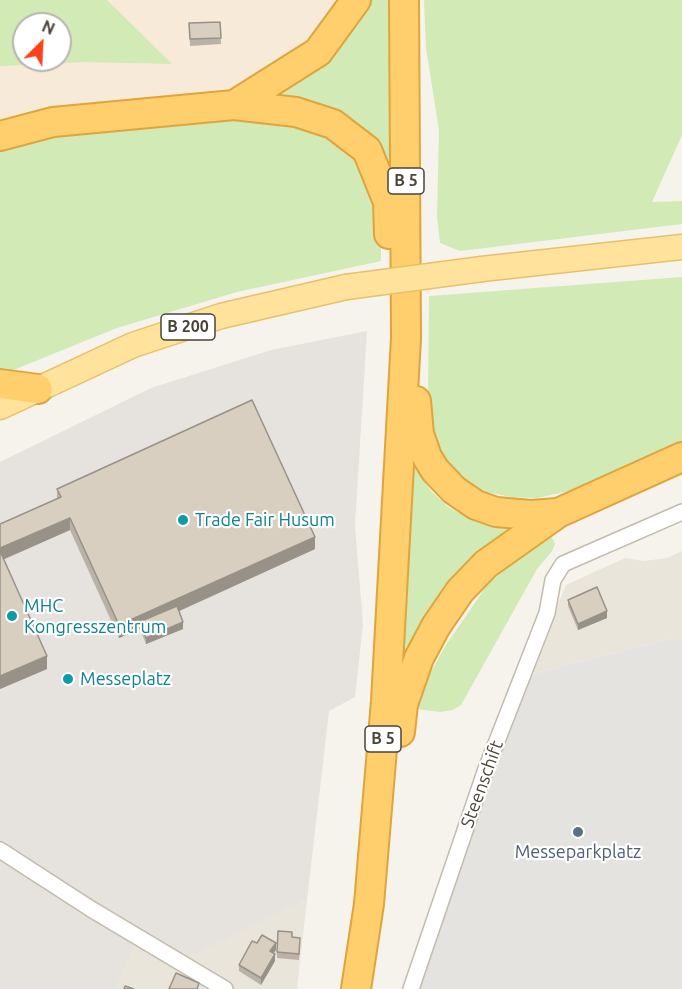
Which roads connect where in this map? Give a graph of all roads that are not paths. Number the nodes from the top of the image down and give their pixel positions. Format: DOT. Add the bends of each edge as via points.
graph roads {
  1 [pos="356,0"];
  2 [pos="404,0"];
  3 [pos="234,105"];
  4 [pos="0,136"];
  5 [pos="682,247"];
  6 [pos="406,305"];
  7 [pos="405,338"];
  8 [pos="0,384"];
  9 [pos="38,389"];
  10 [pos="0,407"];
  11 [pos="682,458"];
  12 [pos="682,512"];
  13 [pos="558,513"];
  14 [pos="0,850"];
  15 [pos="369,904"];
  16 [pos="225,989"];
  17 [pos="356,989"];
  18 [pos="411,989"];
  1 -- 3 [label="highway" via="318,52"];
  2 -- 6 [label="highway, B 5"];
  3 -- 4 [label="highway" via="53,122"];
  3 -- 7 [label="highway" via="296,112 333,124 367,150 388,202 392,313"];
  5 -- 9 [label="main road, B 200, bridge" via="346,287 199,323 133,345"];
  6 -- 7 [label="highway, B 5"];
  6 -- 13 [label="highway" via="417,321 419,434 435,470 454,490 476,505 496,512"];
  7 -- 15 [label="highway, B 5" via="386,701"];
  8 -- 9 [label="highway"];
  9 -- 10 [label="main road, B 200"];
  11 -- 13 [label="highway"];
  12 -- 18 [label="street, Steenschift" via="563,564 553,580 547,613 486,769"];
  13 -- 15 [label="highway" via="486,564 460,591 419,658 403,704 381,877"];
  14 -- 16 [label="street"];
  15 -- 17 [label="highway, B 5"];
}
